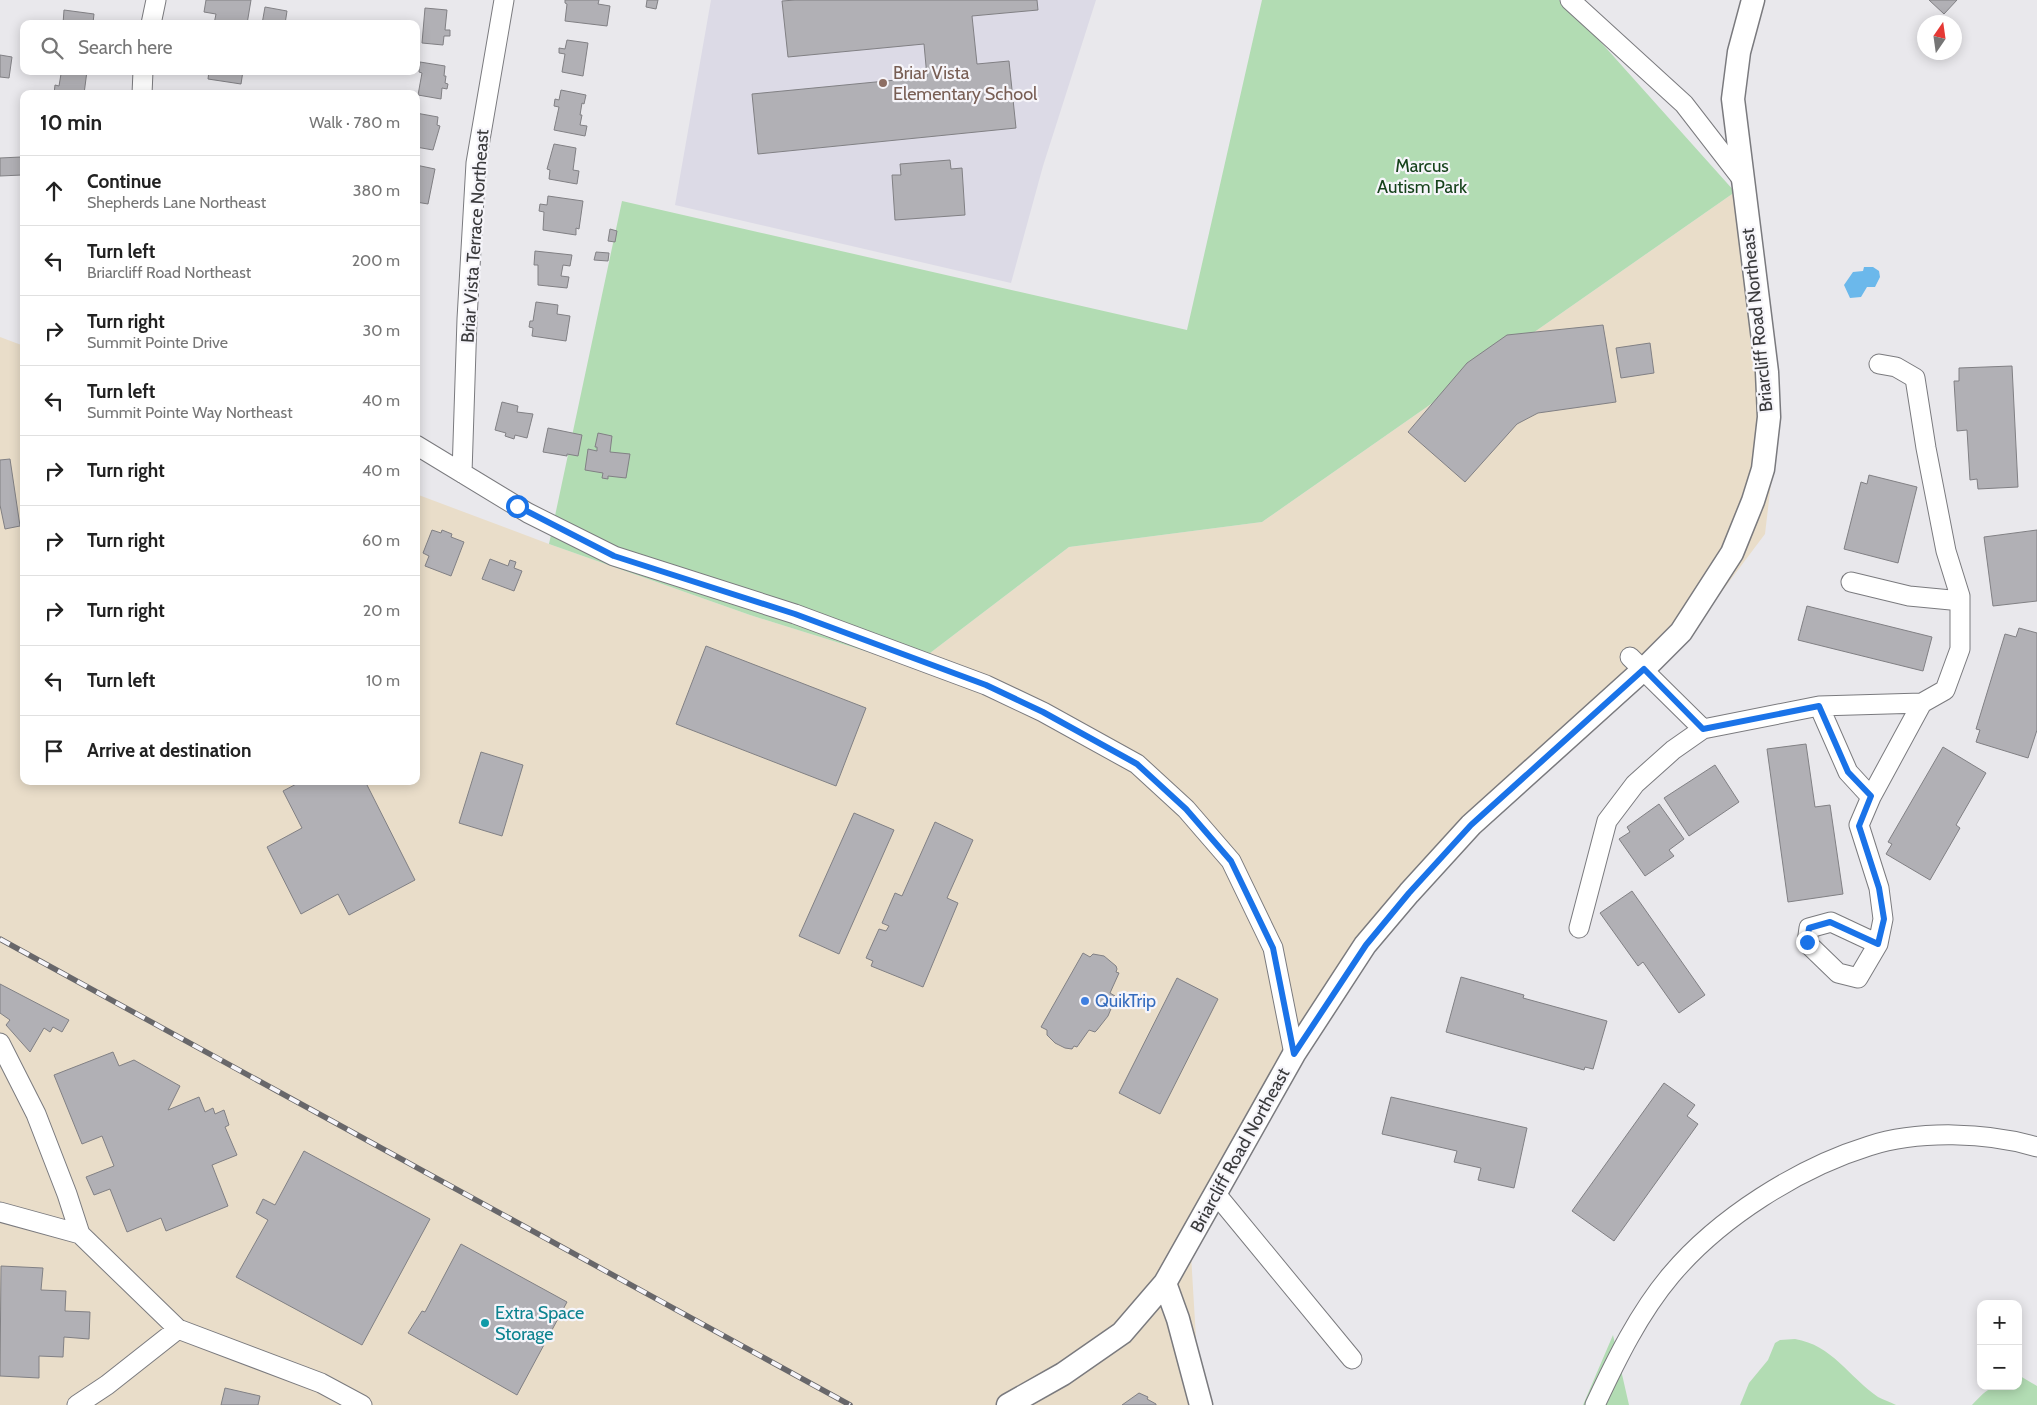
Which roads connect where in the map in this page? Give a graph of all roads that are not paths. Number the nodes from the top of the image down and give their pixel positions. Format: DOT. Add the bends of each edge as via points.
graph roads {
  1 [pos="156,0"];
  2 [pos="504,0"];
  3 [pos="1570,0"];
  4 [pos="1753,0"];
  5 [pos="152,20"];
  6 [pos="143,75"];
  7 [pos="142,90"];
  8 [pos="1742,179"];
  9 [pos="1879,364"];
  10 [pos="420,447"];
  11 [pos="462,473"];
  12 [pos="1851,582"];
  13 [pos="1960,596"];
  14 [pos="1637,663"];
  15 [pos="1922,703"];
  16 [pos="1819,706"];
  17 [pos="1703,729"];
  18 [pos="1871,796"];
  19 [pos="1579,928"];
  20 [pos="1878,944"];
  21 [pos="0,1043"];
  22 [pos="1294,1054"];
  23 [pos="2037,1147"];
  24 [pos="1216,1194"];
  25 [pos="0,1212"];
  26 [pos="80,1234"];
  27 [pos="1165,1284"];
  28 [pos="178,1329"];
  29 [pos="1352,1359"];
  30 [pos="77,1405"];
  31 [pos="362,1405"];
  32 [pos="1008,1405"];
  33 [pos="1201,1405"];
  34 [pos="1595,1405"];
  1 -- 5 [label="street"];
  2 -- 11 [label="street, Briar Vista Terrace Northeast" via="476,163"];
  3 -- 8 [label="street" via="1684,104"];
  4 -- 8 [label="main road, Briarcliff Road Northeast" via="1739,52 1733,99"];
  6 -- 7 [label="street"];
  8 -- 14 [label="main road, Briarcliff Road Northeast" via="1766,372 1768,417 1763,469 1746,522 1724,567 1681,632"];
  9 -- 13 [label="street" via="1896,367 1915,378 1946,551"];
  10 -- 11 [label="street"];
  11 -- 22 [label="street" via="528,513 614,556 795,614 986,685 1137,764 1186,809 1231,861 1273,948"];
  12 -- 13 [label="street" via="1909,596 1950,600"];
  13 -- 15 [label="street" via="1960,649 1944,690"];
  14 -- 17 [label="street"];
  14 -- 22 [label="main road, Briarcliff Road Northeast" via="1471,825 1409,893 1366,945"];
  15 -- 16 [label="street"];
  15 -- 18 [label="street"];
  16 -- 17 [label="street"];
  16 -- 18 [label="street" via="1848,772"];
  17 -- 19 [label="street" via="1673,750 1635,784 1607,821"];
  18 -- 20 [label="street" via="1859,826 1879,888 1884,919"];
  21 -- 26 [label="street" via="36,1114"];
  22 -- 24 [label="main road, Briarcliff Road Northeast"];
  23 -- 34 [label="street" via="1969,1136 1905,1138 1869,1145 1778,1187 1729,1222 1670,1276 1635,1328"];
  24 -- 27 [label="main road, Briarcliff Road Northeast"];
  24 -- 29 [label="street"];
  25 -- 26 [label="street"];
  26 -- 28 [label="street"];
  27 -- 32 [label="main road, Briarcliff Road Northeast" via="1122,1333 1063,1374"];
  27 -- 33 [label="main road"];
  28 -- 30 [label="street" via="108,1385"];
  28 -- 31 [label="street" via="321,1383"];
}
